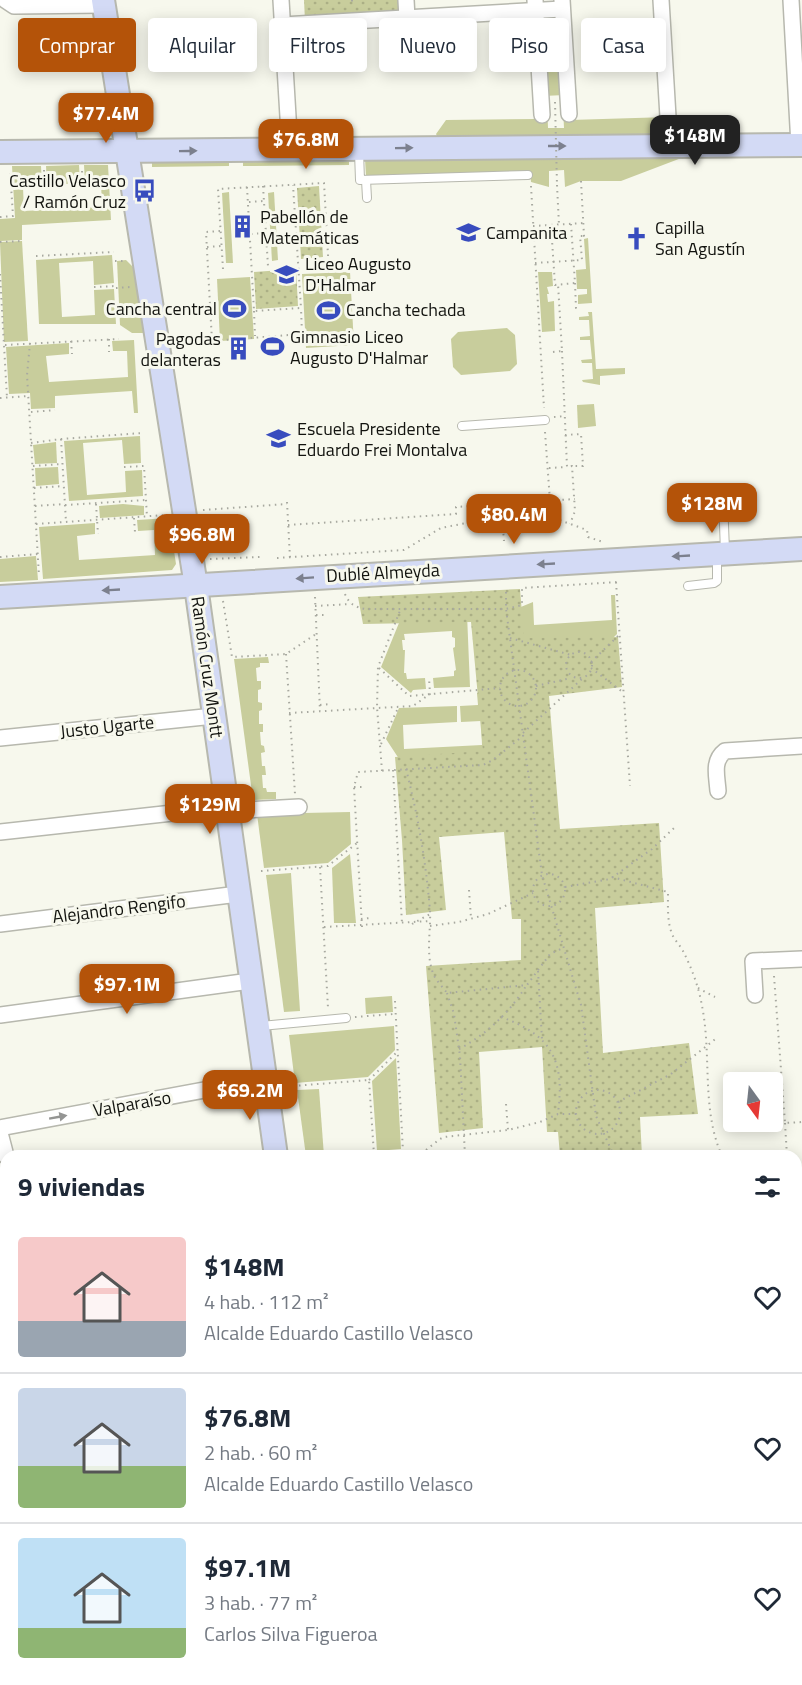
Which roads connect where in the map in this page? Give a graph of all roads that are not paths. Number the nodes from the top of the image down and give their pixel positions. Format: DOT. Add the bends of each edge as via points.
graph roads {
  1 [pos="5,0"];
  2 [pos="281,0"];
  3 [pos="406,0"];
  4 [pos="661,0"];
  5 [pos="791,0"];
  6 [pos="103,2"];
  7 [pos="562,4"];
  8 [pos="536,5"];
  9 [pos="282,18"];
  10 [pos="407,18"];
  11 [pos="285,72"];
  12 [pos="558,103"];
  13 [pos="542,115"];
  14 [pos="668,117"];
  15 [pos="359,149"];
  16 [pos="800,149"];
  17 [pos="290,150"];
  18 [pos="128,151"];
  19 [pos="5,158"];
  20 [pos="529,179"];
  21 [pos="366,180"];
  22 [pos="367,198"];
  23 [pos="545,420"];
  24 [pos="462,426"];
  25 [pos="723,499"];
  26 [pos="802,549"];
  27 [pos="721,554"];
  28 [pos="196,586"];
  29 [pos="688,586"];
  30 [pos="0,597"];
  31 [pos="214,716"];
  32 [pos="0,738"];
  33 [pos="802,746"];
  34 [pos="718,790"];
  35 [pos="297,803"];
  36 [pos="227,809"];
  37 [pos="0,832"];
  38 [pos="238,894"];
  39 [pos="0,924"];
  40 [pos="802,959"];
  41 [pos="250,981"];
  42 [pos="755,995"];
  43 [pos="0,1015"];
  44 [pos="346,1018"];
  45 [pos="256,1026"];
  46 [pos="264,1079"];
  47 [pos="0,1128"];
  48 [pos="0,1133"];
  49 [pos="4,1150"];
  50 [pos="275,1150"];
  1 -- 6 [label="street" via="14,6"];
  2 -- 9 [label="street"];
  3 -- 10 [label="street"];
  4 -- 14 [label="street"];
  5 -- 16 [label="street"];
  6 -- 18 [label="main road, Ramón Cruz Montt"];
  7 -- 8 [label="street"];
  7 -- 12 [label="street"];
  8 -- 10 [label="street"];
  8 -- 12 [label="street"];
  11 -- 17 [label="street"];
  12 -- 13 [label="street"];
  15 -- 16 [label="main road, one-way"];
  15 -- 17 [label="main road"];
  15 -- 21 [label="lane" via="360,180"];
  18 -- 17 [label="main road, one-way"];
  18 -- 19 [label="main road"];
  18 -- 28 [label="main road, Ramón Cruz Montt"];
  20 -- 21 [label="lane"];
  21 -- 22 [label="lane"];
  23 -- 24 [label="lane"];
  25 -- 27 [label="lane"];
  26 -- 27 [label="main road, Dublé Almeyda"];
  27 -- 28 [label="main road, Dublé Almeyda, one-way"];
  27 -- 29 [label="lane" via="717,581"];
  28 -- 30 [label="main road, Dublé Almeyda, one-way"];
  28 -- 31 [label="main road, Ramón Cruz Montt"];
  31 -- 32 [label="street, Justo Ugarte"];
  31 -- 36 [label="main road, Ramón Cruz Montt"];
  33 -- 34 [label="street" via="725,752 717,763"];
  35 -- 36 [label="street"];
  36 -- 37 [label="street"];
  36 -- 38 [label="main road, Ramón Cruz Montt"];
  38 -- 39 [label="street, Alejandro Rengifo"];
  38 -- 41 [label="main road, Ramón Cruz Montt"];
  40 -- 42 [label="street" via="753,961"];
  41 -- 43 [label="street"];
  41 -- 45 [label="main road, Ramón Cruz Montt"];
  44 -- 45 [label="lane"];
  45 -- 46 [label="main road, Ramón Cruz Montt"];
  47 -- 46 [label="street, Valparaíso, one-way"];
  46 -- 50 [label="main road, Ramón Cruz Montt"];
  48 -- 49 [label="street"];
}
